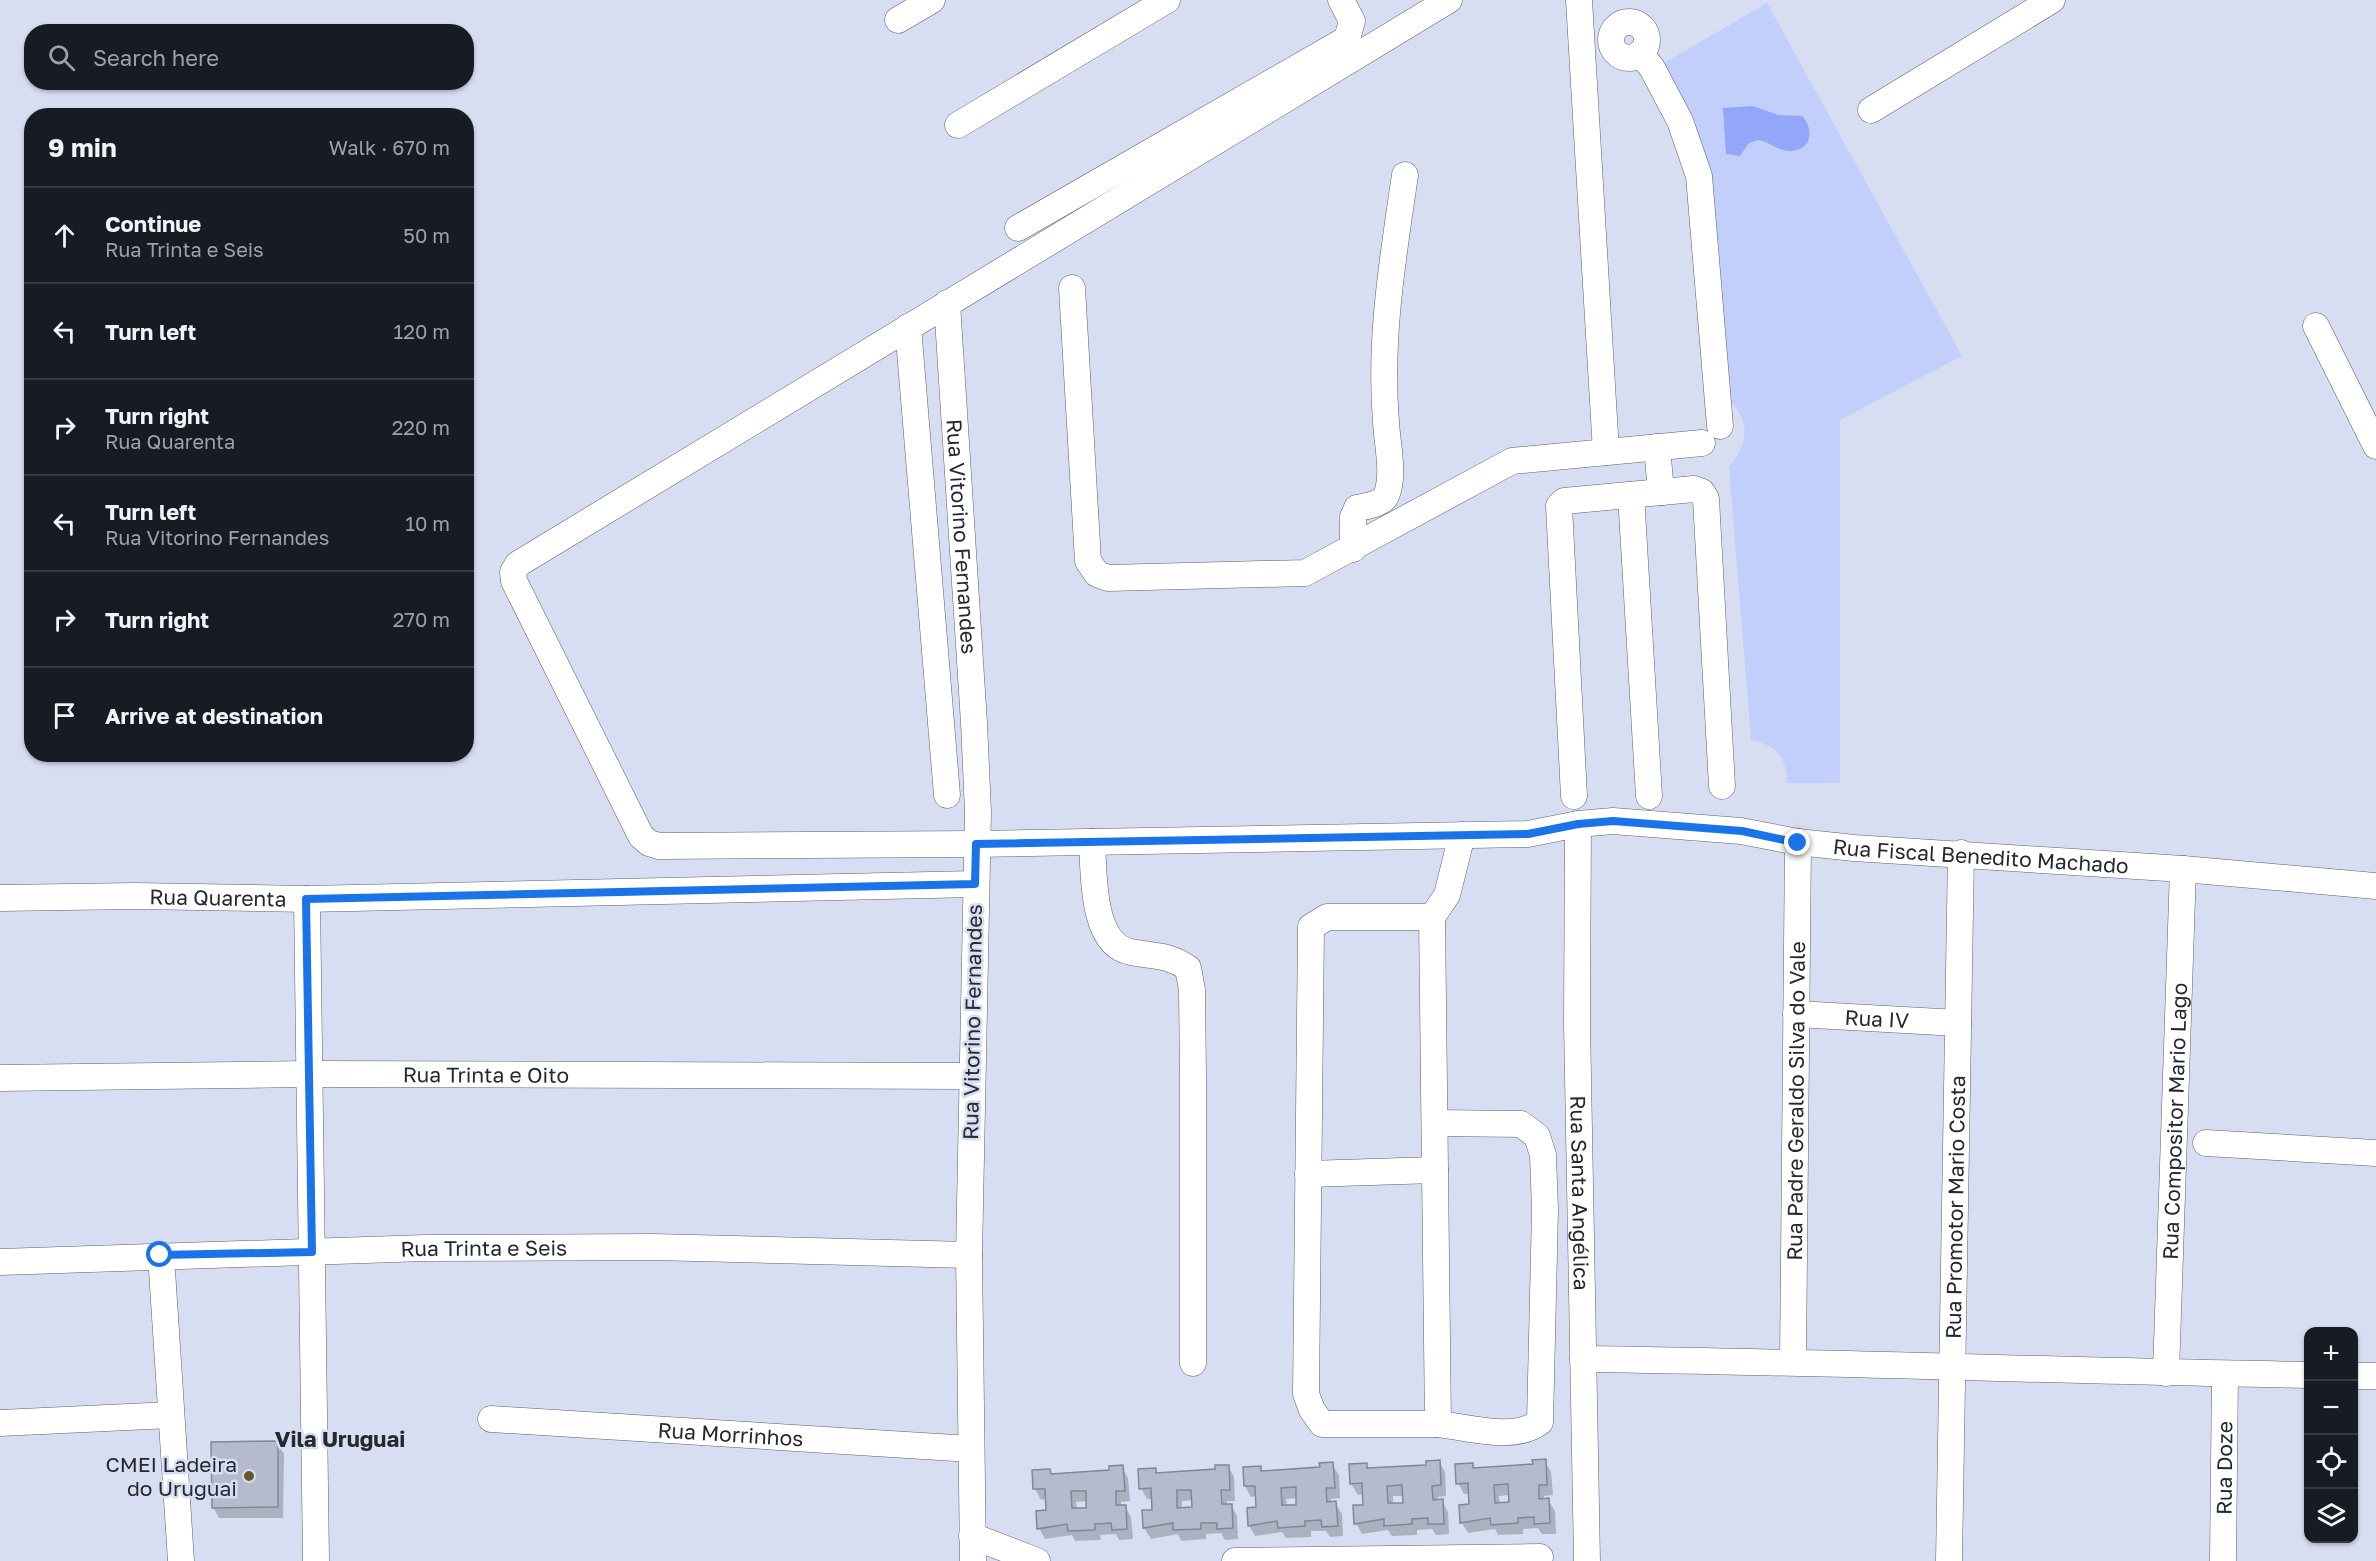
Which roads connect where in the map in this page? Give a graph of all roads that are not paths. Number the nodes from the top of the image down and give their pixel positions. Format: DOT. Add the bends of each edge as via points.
graph roads {
  1 [pos="932,0"];
  2 [pos="1167,0"];
  3 [pos="1341,0"];
  4 [pos="1449,0"];
  5 [pos="1579,0"];
  6 [pos="2052,0"];
  7 [pos="898,20"];
  8 [pos="1640,54"];
  9 [pos="1871,110"];
  10 [pos="958,125"];
  11 [pos="1405,175"];
  12 [pos="1018,228"];
  13 [pos="1072,288"];
  14 [pos="947,303"];
  15 [pos="2316,326"];
  16 [pos="908,327"];
  17 [pos="2376,446"];
  18 [pos="1657,447"];
  19 [pos="1606,452"];
  20 [pos="1661,492"];
  21 [pos="1631,495"];
  22 [pos="1353,549"];
  23 [pos="1722,786"];
  24 [pos="946,795"];
  25 [pos="1574,796"];
  26 [pos="1648,796"];
  27 [pos="1578,824"];
  28 [pos="1462,835"];
  29 [pos="1092,842"];
  30 [pos="1798,843"];
  31 [pos="976,844"];
  32 [pos="1961,853"];
  33 [pos="2183,869"];
  34 [pos="975,884"];
  35 [pos="2376,886"];
  36 [pos="0,898"];
  37 [pos="306,899"];
  38 [pos="1432,916"];
  39 [pos="1796,1014"];
  40 [pos="1958,1023"];
  41 [pos="309,1074"];
  42 [pos="971,1076"];
  43 [pos="0,1078"];
  44 [pos="1435,1123"];
  45 [pos="2206,1143"];
  46 [pos="2376,1153"];
  47 [pos="1435,1170"];
  48 [pos="1308,1174"];
  49 [pos="312,1252"];
  50 [pos="160,1255"];
  51 [pos="969,1255"];
  52 [pos="0,1262"];
  53 [pos="1583,1359"];
  54 [pos="1793,1361"];
  55 [pos="1193,1363"];
  56 [pos="1952,1367"];
  57 [pos="2166,1373"];
  58 [pos="2225,1374"];
  59 [pos="2304,1375"];
  60 [pos="2358,1376"];
  61 [pos="2376,1376"];
  62 [pos="171,1415"];
  63 [pos="491,1419"];
  64 [pos="0,1423"];
  65 [pos="1438,1424"];
  66 [pos="971,1449"];
  67 [pos="972,1536"];
  68 [pos="1540,1557"];
  69 [pos="181,1561"];
  70 [pos="316,1561"];
  71 [pos="973,1561"];
  72 [pos="1037,1561"];
  73 [pos="1235,1561"];
  74 [pos="1587,1561"];
  75 [pos="1949,1561"];
  76 [pos="2223,1561"];
  1 -- 7 [label="street"];
  2 -- 10 [label="street"];
  3 -- 12 [label="street" via="1352,21 1347,39"];
  4 -- 14 [label="street"];
  5 -- 19 [label="street"];
  6 -- 9 [label="street"];
  8 -- 18 [label="street" via="1652,68 1680,121 1699,176 1711,434"];
  11 -- 22 [label="street" via="1384,333 1382,376 1389,477 1386,496 1381,501 1357,508 1353,517"];
  13 -- 22 [label="street" via="1088,561 1097,573 1108,578 1138,579 1305,573"];
  14 -- 16 [label="street"];
  14 -- 31 [label="street, Rua Vitorino Fernandes" via="975,723"];
  15 -- 17 [label="street"];
  16 -- 24 [label="street"];
  16 -- 31 [label="street, Rua Fiscal Benedito Machado" via="518,564 513,572 514,581 642,836 649,843"];
  18 -- 19 [label="street"];
  18 -- 20 [label="street"];
  19 -- 22 [label="street" via="1512,461"];
  20 -- 21 [label="street"];
  20 -- 23 [label="street" via="1694,489 1706,499"];
  21 -- 25 [label="street" via="1564,501 1559,506"];
  21 -- 26 [label="street"];
  27 -- 28 [label="street, Rua Fiscal Benedito Machado" via="1528,834"];
  27 -- 30 [label="street, Rua Fiscal Benedito Machado" via="1742,821 1771,825"];
  27 -- 53 [label="street, Rua Santa Angélica"];
  28 -- 29 [label="street, Rua Fiscal Benedito Machado"];
  28 -- 38 [label="street" via="1447,895"];
  29 -- 31 [label="street, Rua Fiscal Benedito Machado"];
  29 -- 55 [label="street" via="1098,910 1109,940 1128,952 1173,958 1188,968 1192,990"];
  30 -- 32 [label="street, Rua Fiscal Benedito Machado"];
  30 -- 39 [label="street, Rua Padre Geraldo Silva do Vale"];
  31 -- 34 [label="street, Rua Vitorino Fernandes"];
  32 -- 33 [label="street, Rua Fiscal Benedito Machado"];
  32 -- 40 [label="street, Rua Promotor Mario Costa"];
  33 -- 35 [label="street, Rua Fiscal Benedito Machado"];
  33 -- 57 [label="street, Rua Compositor Mario Lago"];
  34 -- 37 [label="street, Rua Quarenta"];
  34 -- 42 [label="street, Rua Vitorino Fernandes"];
  36 -- 37 [label="street, Rua Quarenta"];
  37 -- 41 [label="street"];
  38 -- 44 [label="street"];
  38 -- 48 [label="street" via="1327,917 1311,927"];
  39 -- 40 [label="street, Rua IV"];
  39 -- 54 [label="street, Rua Padre Geraldo Silva do Vale"];
  40 -- 56 [label="street, Rua Promotor Mario Costa"];
  41 -- 42 [label="street, Rua Trinta e Oito"];
  41 -- 43 [label="street, Rua Trinta e Oito"];
  41 -- 49 [label="street"];
  42 -- 51 [label="street, Rua Vitorino Fernandes"];
  44 -- 47 [label="street"];
  44 -- 65 [label="street" via="1521,1124 1537,1136 1543,1155 1545,1210 1540,1422 1531,1429 1509,1432"];
  45 -- 46 [label="street"];
  47 -- 48 [label="street"];
  47 -- 65 [label="street"];
  48 -- 65 [label="street" via="1306,1394 1312,1410 1322,1424"];
  49 -- 50 [label="street, Rua Trinta e Seis"];
  49 -- 51 [label="street, Rua Trinta e Seis" via="653,1247"];
  49 -- 70 [label="street"];
  50 -- 52 [label="street, Rua Trinta e Seis"];
  50 -- 62 [label="street"];
  51 -- 66 [label="street, Rua Vitorino Fernandes"];
  53 -- 54 [label="street"];
  53 -- 74 [label="street, Rua Santa Angélica"];
  54 -- 56 [label="street"];
  56 -- 57 [label="street"];
  56 -- 75 [label="street, Rua Promotor Mario Costa"];
  57 -- 58 [label="street"];
  58 -- 59 [label="street"];
  58 -- 76 [label="street, Rua Doze"];
  60 -- 61 [label="street"];
  62 -- 64 [label="street"];
  62 -- 69 [label="street"];
  63 -- 66 [label="street, Rua Morrinhos"];
  66 -- 67 [label="street, Rua Vitorino Fernandes"];
  67 -- 71 [label="street, Rua Vitorino Fernandes"];
  67 -- 72 [label="street"];
  68 -- 73 [label="street"];
}
